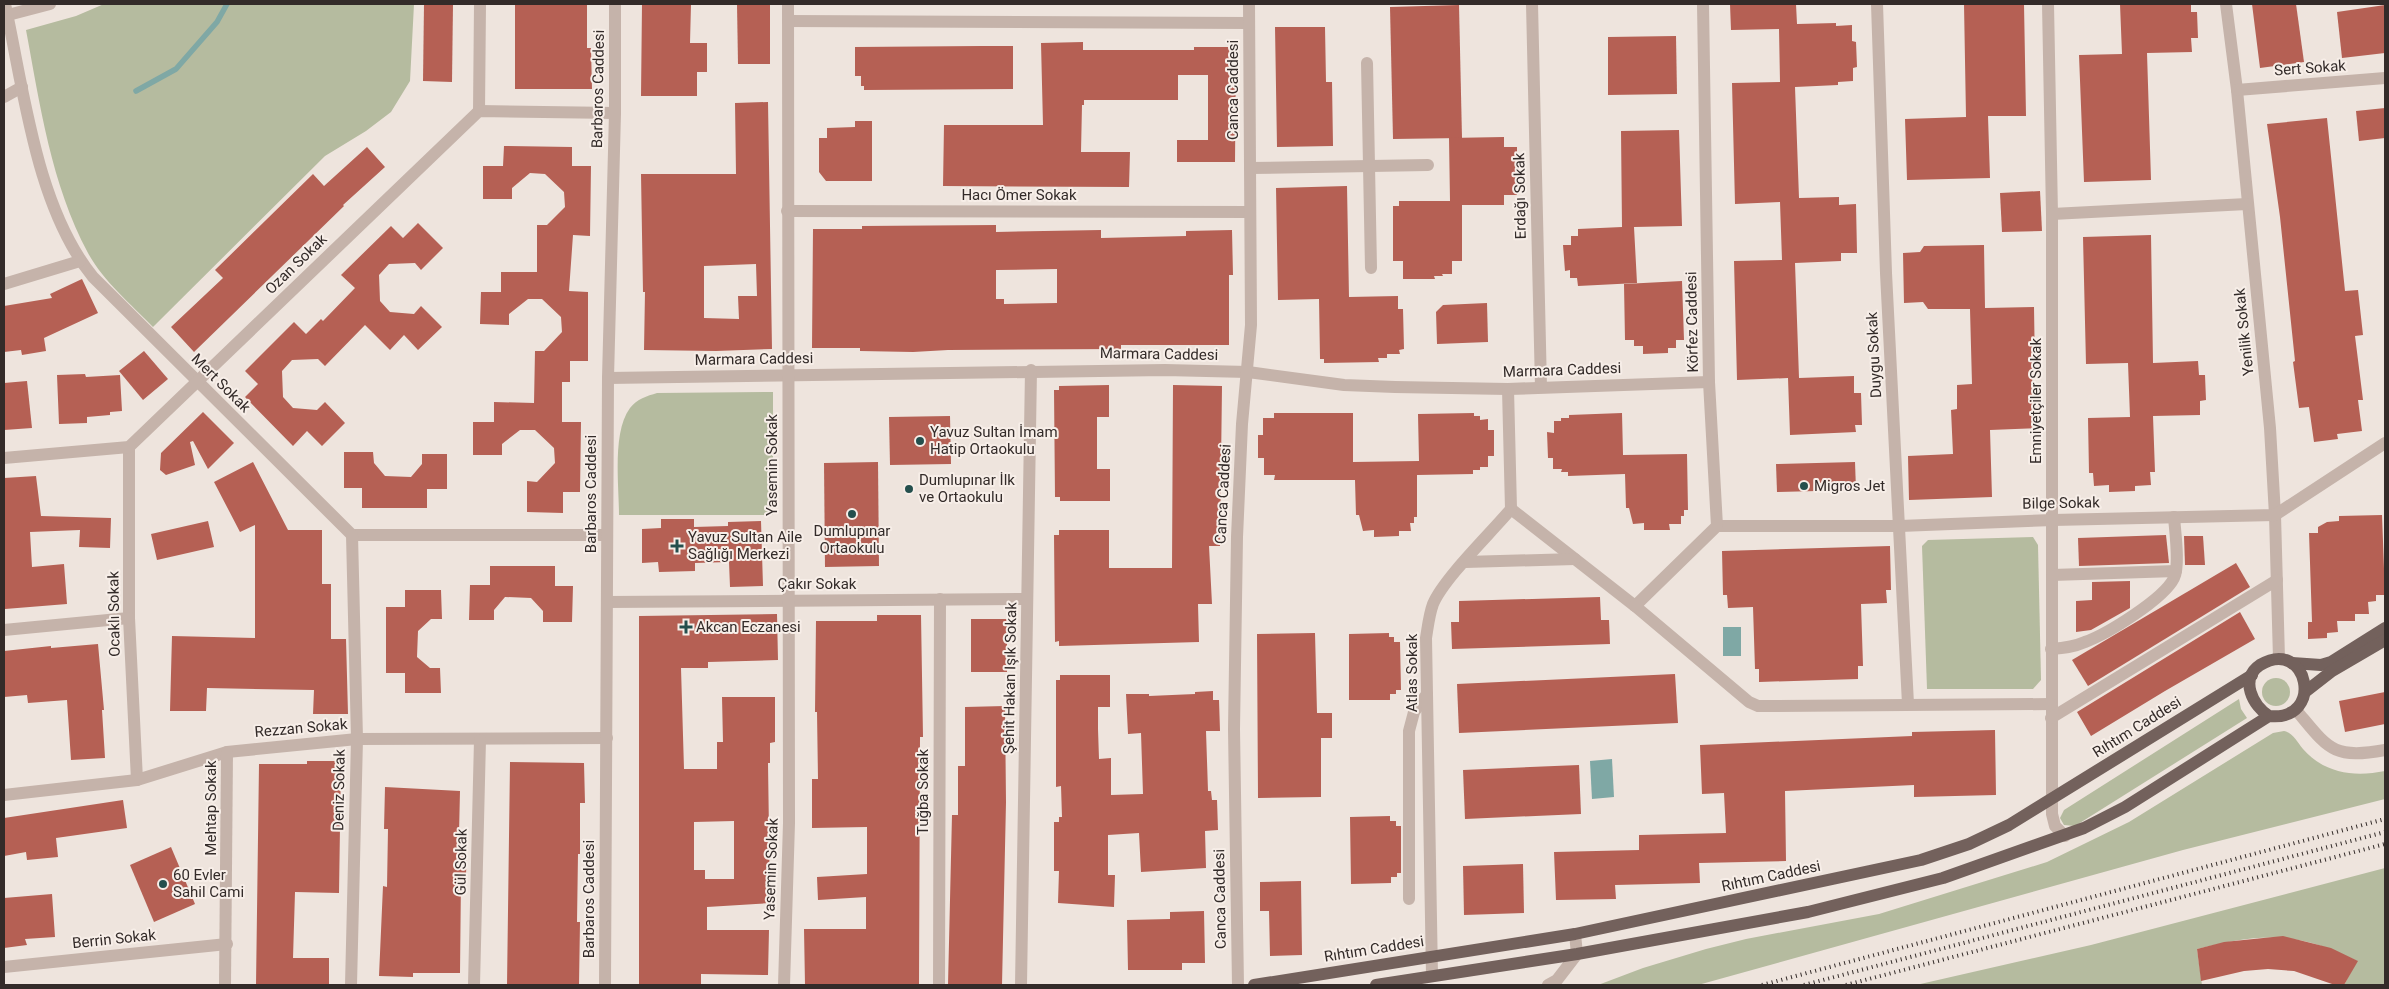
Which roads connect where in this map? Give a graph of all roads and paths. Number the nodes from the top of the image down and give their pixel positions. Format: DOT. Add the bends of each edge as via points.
graph roads {
  1 [pos="50,4"];
  2 [pos="480,4"];
  3 [pos="615,4"];
  4 [pos="788,4"];
  5 [pos="1249,4"];
  6 [pos="1532,4"];
  7 [pos="1703,4"];
  8 [pos="1877,4"];
  9 [pos="2048,4"];
  10 [pos="2226,4"];
  11 [pos="7,9"];
  12 [pos="788,21"];
  13 [pos="1249,23"];
  14 [pos="1367,63"];
  15 [pos="2385,78"];
  16 [pos="22,86"];
  17 [pos="2237,90"];
  18 [pos="4,96"];
  19 [pos="479,111"];
  20 [pos="614,113"];
  21 [pos="1428,165"];
  22 [pos="1369,166"];
  23 [pos="1250,168"];
  24 [pos="2247,204"];
  25 [pos="787,211"];
  26 [pos="1250,212"];
  27 [pos="2052,214"];
  28 [pos="80,262"];
  29 [pos="1371,268"];
  30 [pos="4,284"];
  31 [pos="1031,370"];
  32 [pos="1248,372"];
  33 [pos="788,375"];
  34 [pos="608,378"];
  35 [pos="197,382"];
  36 [pos="1709,382"];
  37 [pos="1541,387"];
  38 [pos="1508,388"];
  39 [pos="2385,443"];
  40 [pos="129,447"];
  41 [pos="4,458"];
  42 [pos="1511,509"];
  43 [pos="2275,515"];
  44 [pos="2174,517"];
  45 [pos="2053,520"];
  46 [pos="1717,526"];
  47 [pos="1900,526"];
  48 [pos="352,535"];
  49 [pos="607,535"];
  50 [pos="1575,559"];
  51 [pos="1465,562"];
  52 [pos="2176,571"];
  53 [pos="2052,575"];
  54 [pos="2277,580"];
  55 [pos="940,599"];
  56 [pos="1027,599"];
  57 [pos="789,600"];
  58 [pos="607,602"];
  59 [pos="1635,606"];
  60 [pos="129,618"];
  61 [pos="2385,628"];
  62 [pos="4,630"];
  63 [pos="2385,640"];
  64 [pos="2051,649"];
  65 [pos="2280,659"];
  66 [pos="2292,663"];
  67 [pos="2252,676"];
  68 [pos="2305,692"];
  69 [pos="1427,694"];
  70 [pos="1908,704"];
  71 [pos="2051,704"];
  72 [pos="2296,710"];
  73 [pos="2269,716"];
  74 [pos="2051,718"];
  75 [pos="607,738"];
  76 [pos="357,739"];
  77 [pos="480,740"];
  78 [pos="2385,750"];
  79 [pos="227,752"];
  80 [pos="137,780"];
  81 [pos="4,795"];
  82 [pos="2052,798"];
  83 [pos="2065,836"];
  84 [pos="1409,899"];
  85 [pos="1575,934"];
  86 [pos="226,944"];
  87 [pos="1577,954"];
  88 [pos="1432,956"];
  89 [pos="4,967"];
  90 [pos="1432,976"];
  91 [pos="225,985"];
  92 [pos="351,985"];
  93 [pos="474,985"];
  94 [pos="605,985"];
  95 [pos="784,985"];
  96 [pos="939,985"];
  97 [pos="1021,985"];
  98 [pos="1238,985"];
  99 [pos="1254,985"];
  100 [pos="1376,985"];
  101 [pos="1548,985"];
  1 -- 11 [label="street"];
  2 -- 19 [label="street"];
  3 -- 20 [label="street, Barbaros Caddesi"];
  4 -- 12 [label="street, Yasemin Sokak"];
  5 -- 13 [label="street, Canca Caddesi"];
  6 -- 37 [label="street, Erdağı Sokak"];
  7 -- 36 [label="street, Körfez Caddesi"];
  8 -- 47 [label="street, Duygu Sokak" via="1886,273"];
  9 -- 27 [label="street, Emniyetçiler Sokak"];
  10 -- 17 [label="street, Yenilik Sokak"];
  11 -- 16 [label="street, Mert Sokak"];
  12 -- 13 [label="street"];
  12 -- 25 [label="street, Yasemin Sokak"];
  13 -- 23 [label="street, Canca Caddesi"];
  14 -- 22 [label="street"];
  15 -- 17 [label="street, Sert Sokak"];
  16 -- 18 [label="street"];
  16 -- 28 [label="street, Mert Sokak" via="45,180"];
  17 -- 24 [label="street, Yenilik Sokak"];
  19 -- 20 [label="street"];
  19 -- 35 [label="street, Ozan Sokak"];
  20 -- 34 [label="street, Barbaros Caddesi"];
  21 -- 22 [label="street"];
  22 -- 23 [label="street"];
  22 -- 29 [label="street"];
  23 -- 26 [label="street, Canca Caddesi"];
  24 -- 27 [label="street"];
  24 -- 43 [label="street, Yenilik Sokak" via="2270,428"];
  25 -- 26 [label="street, Hacı Ömer Sokak"];
  25 -- 33 [label="street, Yasemin Sokak"];
  26 -- 32 [label="street, Canca Caddesi"];
  27 -- 45 [label="street, Emniyetçiler Sokak"];
  28 -- 30 [label="street"];
  28 -- 35 [label="street, Mert Sokak"];
  31 -- 32 [label="street, Marmara Caddesi"];
  31 -- 33 [label="street, Marmara Caddesi"];
  31 -- 56 [label="street, Şehit Hakan Işık Sokak"];
  32 -- 38 [label="street, Marmara Caddesi" via="1344,385"];
  32 -- 98 [label="street, Canca Caddesi" via="1236,538 1234,728"];
  33 -- 34 [label="street, Marmara Caddesi"];
  33 -- 57 [label="street, Yasemin Sokak"];
  34 -- 49 [label="street, Barbaros Caddesi"];
  35 -- 40 [label="street, Ozan Sokak"];
  35 -- 48 [label="street, Mert Sokak"];
  36 -- 37 [label="street, Marmara Caddesi"];
  36 -- 46 [label="street, Körfez Caddesi"];
  37 -- 38 [label="street, Marmara Caddesi"];
  38 -- 42 [label="street"];
  39 -- 43 [label="street"];
  40 -- 41 [label="street"];
  40 -- 60 [label="street, Ocaklı Sokak"];
  42 -- 50 [label="street"];
  42 -- 51 [label="street, Atlas Sokak"];
  43 -- 44 [label="street, Bilge Sokak"];
  43 -- 54 [label="street, Yenilik Sokak"];
  44 -- 45 [label="street, Bilge Sokak"];
  44 -- 52 [label="street"];
  45 -- 47 [label="street, Bilge Sokak"];
  45 -- 53 [label="street, Emniyetçiler Sokak"];
  46 -- 47 [label="street, Bilge Sokak"];
  46 -- 59 [label="street"];
  47 -- 70 [label="street, Duygu Sokak"];
  48 -- 49 [label="street"];
  48 -- 76 [label="street, Deniz Sokak"];
  49 -- 58 [label="street, Barbaros Caddesi"];
  50 -- 51 [label="street"];
  50 -- 59 [label="street"];
  51 -- 69 [label="street, Atlas Sokak" via="1434,602 1429,618"];
  52 -- 53 [label="street"];
  52 -- 64 [label="street" via="2162,593 2107,631 2070,648"];
  53 -- 64 [label="street, Emniyetçiler Sokak"];
  54 -- 65 [label="street, Yenilik Sokak"];
  54 -- 74 [label="street"];
  55 -- 56 [label="street, Çakır Sokak"];
  55 -- 57 [label="street, Çakır Sokak"];
  55 -- 96 [label="street, Tuğba Sokak"];
  56 -- 97 [label="street, Şehit Hakan Işık Sokak"];
  57 -- 58 [label="street, Çakır Sokak"];
  57 -- 95 [label="street, Yasemin Sokak" via="789,823"];
  58 -- 75 [label="street, Barbaros Caddesi"];
  59 -- 70 [label="street" via="1749,702 1774,706"];
  60 -- 62 [label="street"];
  60 -- 80 [label="street, Ocaklı Sokak"];
  61 -- 66 [label="main road" via="2340,657 2321,665"];
  63 -- 68 [label="main road" via="2332,671"];
  64 -- 71 [label="street, Emniyetçiler Sokak"];
  65 -- 66 [label="main road"];
  65 -- 67 [label="main road, Rıhtım Caddesi" via="2258,666"];
  66 -- 68 [label="main road" via="2300,669"];
  67 -- 73 [label="main road" via="2251,696 2260,710"];
  67 -- 82 [label="main road, Rıhtım Caddesi"];
  68 -- 72 [label="main road"];
  69 -- 84 [label="street" via="1414,712 1409,730"];
  69 -- 88 [label="street, Atlas Sokak"];
  70 -- 71 [label="street"];
  71 -- 74 [label="street, Emniyetçiler Sokak"];
  72 -- 73 [label="main road" via="2280,717"];
  72 -- 78 [label="street" via="2331,749 2356,753"];
  73 -- 83 [label="main road" via="2125,807"];
  74 -- 82 [label="street, Emniyetçiler Sokak"];
  75 -- 77 [label="street, Rezzan Sokak"];
  75 -- 94 [label="street, Barbaros Caddesi"];
  76 -- 77 [label="street, Rezzan Sokak"];
  76 -- 79 [label="street, Rezzan Sokak"];
  76 -- 92 [label="street, Deniz Sokak"];
  77 -- 93 [label="street, Gül Sokak"];
  79 -- 80 [label="street, Rezzan Sokak"];
  79 -- 86 [label="street, Mehtap Sokak"];
  80 -- 81 [label="street, Rezzan Sokak"];
  82 -- 83 [label="street, Emniyetçiler Sokak" via="2055,826"];
  82 -- 85 [label="main road, Rıhtım Caddesi" via="2009,825 1970,844 1921,860"];
  83 -- 87 [label="main road" via="1879,896"];
  85 -- 87 [label="street"];
  85 -- 88 [label="main road, Rıhtım Caddesi"];
  86 -- 89 [label="street, Berrin Sokak"];
  86 -- 91 [label="street, Mehtap Sokak"];
  87 -- 90 [label="main road"];
  87 -- 101 [label="street" via="1557,980"];
  88 -- 90 [label="street, Atlas Sokak"];
  88 -- 99 [label="main road, Rıhtım Caddesi"];
  90 -- 100 [label="main road"];
}
